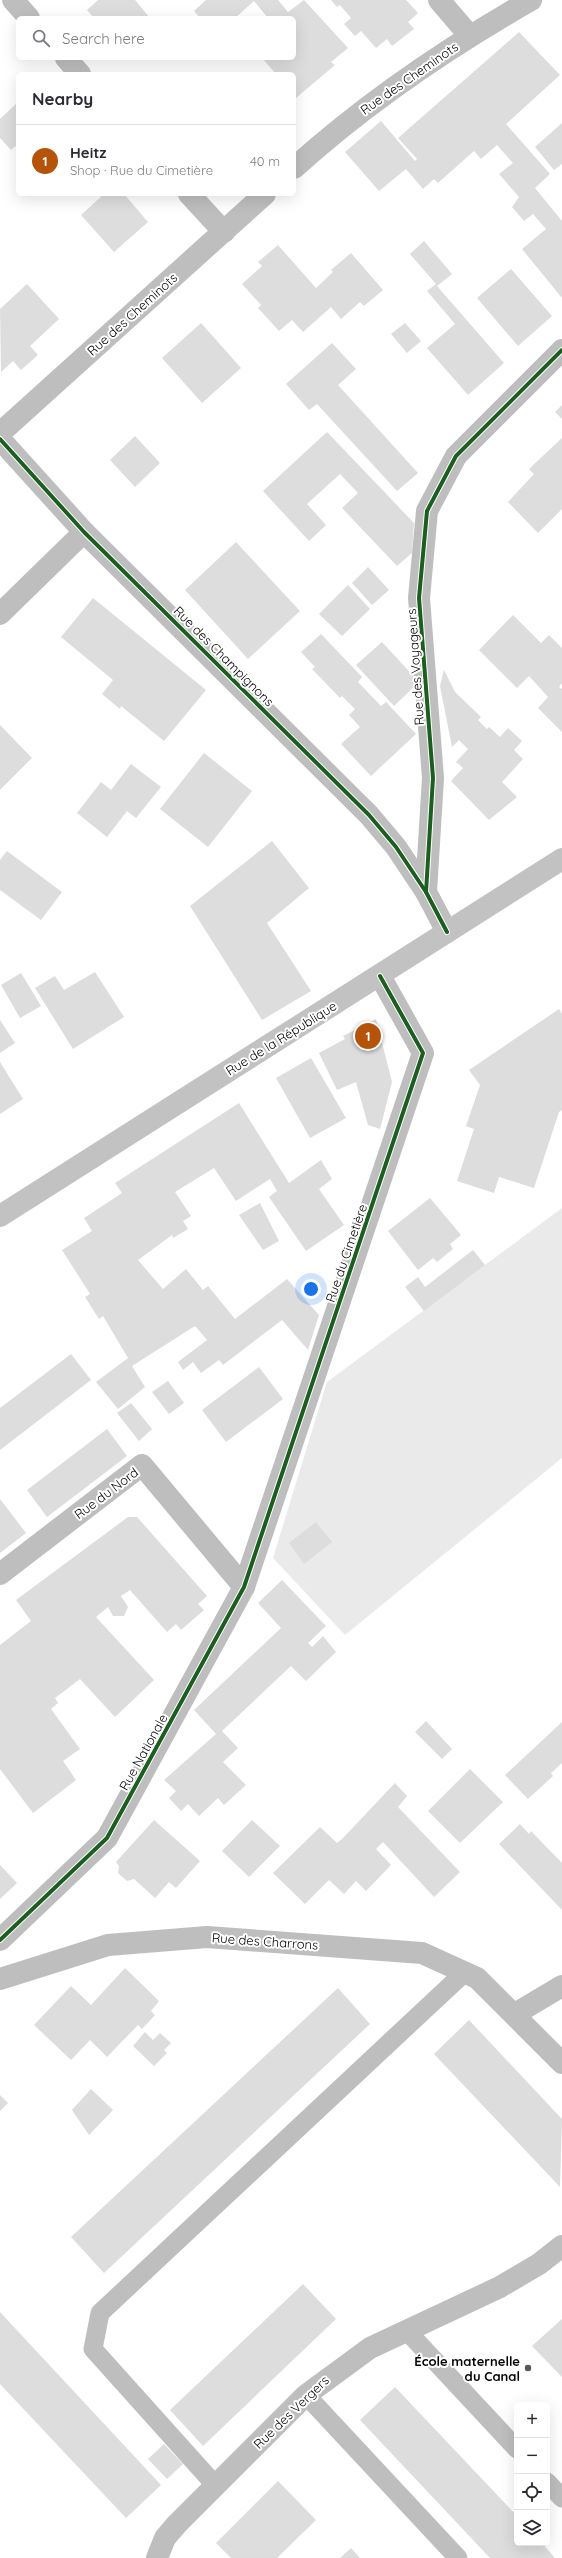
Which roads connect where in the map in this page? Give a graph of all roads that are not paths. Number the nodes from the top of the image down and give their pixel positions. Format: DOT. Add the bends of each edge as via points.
graph roads {
  1 [pos="13,0"];
  2 [pos="439,0"];
  3 [pos="531,0"];
  4 [pos="27,16"];
  5 [pos="470,35"];
  6 [pos="68,60"];
  7 [pos="78,72"];
  8 [pos="296,166"];
  9 [pos="191,196"];
  10 [pos="263,196"];
  11 [pos="224,232"];
  12 [pos="562,350"];
  13 [pos="0,433"];
  14 [pos="0,440"];
  15 [pos="84,532"];
  16 [pos="0,614"];
  17 [pos="562,859"];
  18 [pos="426,892"];
  19 [pos="447,932"];
  20 [pos="380,976"];
  21 [pos="0,1216"];
  22 [pos="259,1542"];
  23 [pos="0,1574"];
  24 [pos="244,1587"];
  25 [pos="0,1940"];
  26 [pos="465,1972"];
  27 [pos="0,1979"];
  28 [pos="562,1986"];
  29 [pos="515,2014"];
  30 [pos="562,2063"];
  31 [pos="562,2246"];
  32 [pos="406,2330"];
  33 [pos="306,2395"];
  34 [pos="514,2446"];
  35 [pos="550,2485"];
  36 [pos="216,2486"];
  37 [pos="562,2498"];
  38 [pos="157,2558"];
  39 [pos="458,2558"];
  1 -- 4 [label="street"];
  2 -- 5 [label="street"];
  3 -- 5 [label="street, Rue des Cheminots"];
  5 -- 8 [label="street, Rue des Cheminots" via="335,130"];
  6 -- 7 [label="street"];
  9 -- 11 [label="street"];
  10 -- 11 [label="street, Rue des Cheminots"];
  11 -- 13 [label="street, Rue des Cheminots"];
  12 -- 18 [label="street, Rue des Voyageurs" via="456,456 427,511 419,598 433,778"];
  14 -- 15 [label="street, Rue des Champignons"];
  15 -- 16 [label="street"];
  15 -- 18 [label="street, Rue des Champignons" via="364,810 396,847"];
  17 -- 19 [label="main road, Rue de la République"];
  18 -- 19 [label="street"];
  19 -- 20 [label="main road, Rue de la République"];
  20 -- 21 [label="main road, Rue de la République"];
  20 -- 22 [label="street, Rue du Cimetière" via="423,1053"];
  22 -- 24 [label="street, Rue Nationale"];
  23 -- 24 [label="street, Rue du Nord" via="142,1465"];
  24 -- 25 [label="street, Rue Nationale" via="107,1838"];
  26 -- 27 [label="street, Rue des Charrons" via="422,1953 207,1937 108,1945"];
  26 -- 29 [label="street, Rue des Charrons" via="477,1978"];
  26 -- 36 [label="lane" via="100,2313 93,2349"];
  28 -- 29 [label="street"];
  29 -- 30 [label="street, Rue des Charrons"];
  31 -- 32 [label="street, Rue des Vergers" via="539,2264 500,2287"];
  32 -- 33 [label="street, Rue des Vergers" via="358,2356"];
  32 -- 34 [label="lane"];
  33 -- 36 [label="street, Rue des Vergers"];
  33 -- 39 [label="lane"];
  35 -- 37 [label="lane"];
  36 -- 38 [label="street, Rue des Vergers" via="165,2538"];
}
